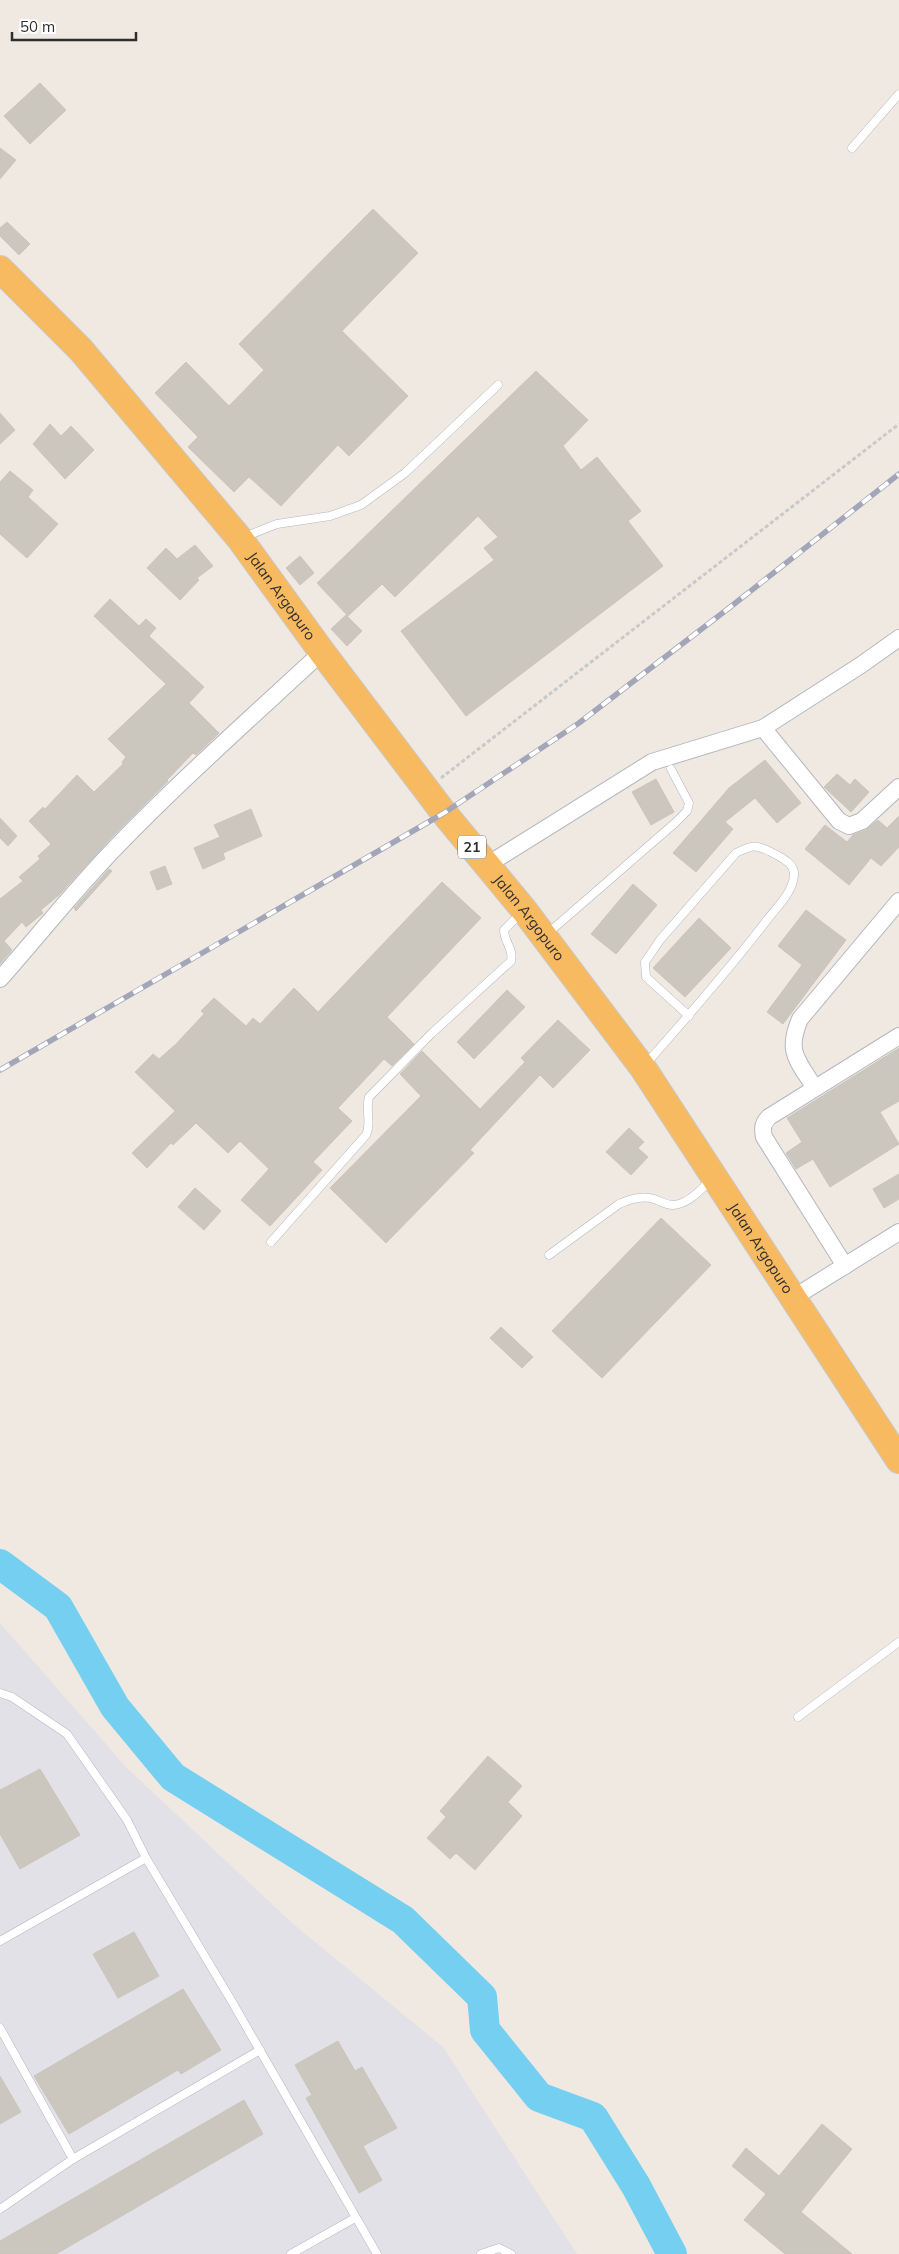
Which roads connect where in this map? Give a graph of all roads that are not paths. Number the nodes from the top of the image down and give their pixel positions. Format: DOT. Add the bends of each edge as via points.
graph roads {
  1 [pos="899,94"];
  2 [pos="852,148"];
  3 [pos="0,269"];
  4 [pos="498,385"];
  5 [pos="240,539"];
  6 [pos="899,638"];
  7 [pos="322,652"];
  8 [pos="763,728"];
  9 [pos="670,768"];
  10 [pos="899,787"];
  11 [pos="487,865"];
  12 [pos="899,901"];
  13 [pos="524,910"];
  14 [pos="544,936"];
  15 [pos="0,980"];
  16 [pos="689,1016"];
  17 [pos="899,1036"];
  18 [pos="643,1068"];
  19 [pos="814,1087"];
  20 [pos="714,1178"];
  21 [pos="899,1232"];
  22 [pos="271,1242"];
  23 [pos="549,1255"];
  24 [pos="846,1266"];
  25 [pos="793,1298"];
  26 [pos="899,1460"];
  27 [pos="899,1642"];
  28 [pos="0,1693"];
  29 [pos="798,1718"];
  30 [pos="146,1858"];
  31 [pos="0,1942"];
  32 [pos="0,2028"];
  33 [pos="260,2050"];
  34 [pos="73,2159"];
  35 [pos="0,2210"];
  36 [pos="355,2218"];
  37 [pos="291,2254"];
  38 [pos="377,2254"];
  39 [pos="481,2254"];
  40 [pos="511,2254"];
  1 -- 2 [label="lane"];
  3 -- 5 [label="highway, Jalan Argopuro / 21" via="80,350"];
  4 -- 5 [label="lane" via="405,473 361,505 330,516 277,524"];
  5 -- 7 [label="highway, Jalan Argopuro / 21"];
  6 -- 8 [label="street"];
  7 -- 11 [label="highway, Jalan Argopuro / 21"];
  7 -- 15 [label="street" via="118,846 52,916"];
  8 -- 10 [label="street" via="839,821 849,826 862,821"];
  8 -- 11 [label="street" via="652,762"];
  9 -- 14 [label="lane" via="689,803 687,811"];
  11 -- 13 [label="highway, Jalan Argopuro / 21"];
  12 -- 19 [label="street" via="800,1019 793,1052"];
  13 -- 14 [label="highway, Jalan Argopuro / 21"];
  13 -- 22 [label="lane" via="504,930 512,953 511,961 431,1034 369,1098 366,1135"];
  14 -- 18 [label="highway, Jalan Argopuro / 21"];
  16 -- 16 [label="lane" via="746,949 791,888 795,873 784,858 757,846 736,853 660,940 645,962 646,977"];
  16 -- 18 [label="lane"];
  17 -- 19 [label="street"];
  18 -- 20 [label="highway, Jalan Argopuro / 21"];
  19 -- 24 [label="street" via="769,1116 762,1130"];
  20 -- 23 [label="lane" via="694,1196 680,1203 666,1204 642,1198 619,1204"];
  20 -- 25 [label="highway, Jalan Argopuro / 21"];
  21 -- 24 [label="street"];
  24 -- 25 [label="street"];
  25 -- 26 [label="highway, Jalan Argopuro / 21"];
  27 -- 29 [label="lane"];
  28 -- 30 [label="lane" via="12,1697 67,1734 126,1820"];
  30 -- 31 [label="lane"];
  30 -- 33 [label="lane"];
  32 -- 34 [label="lane"];
  33 -- 34 [label="lane"];
  33 -- 36 [label="lane"];
  34 -- 35 [label="lane"];
  36 -- 37 [label="lane"];
  36 -- 38 [label="lane"];
  39 -- 40 [label="lane" via="499,2248"];
}
